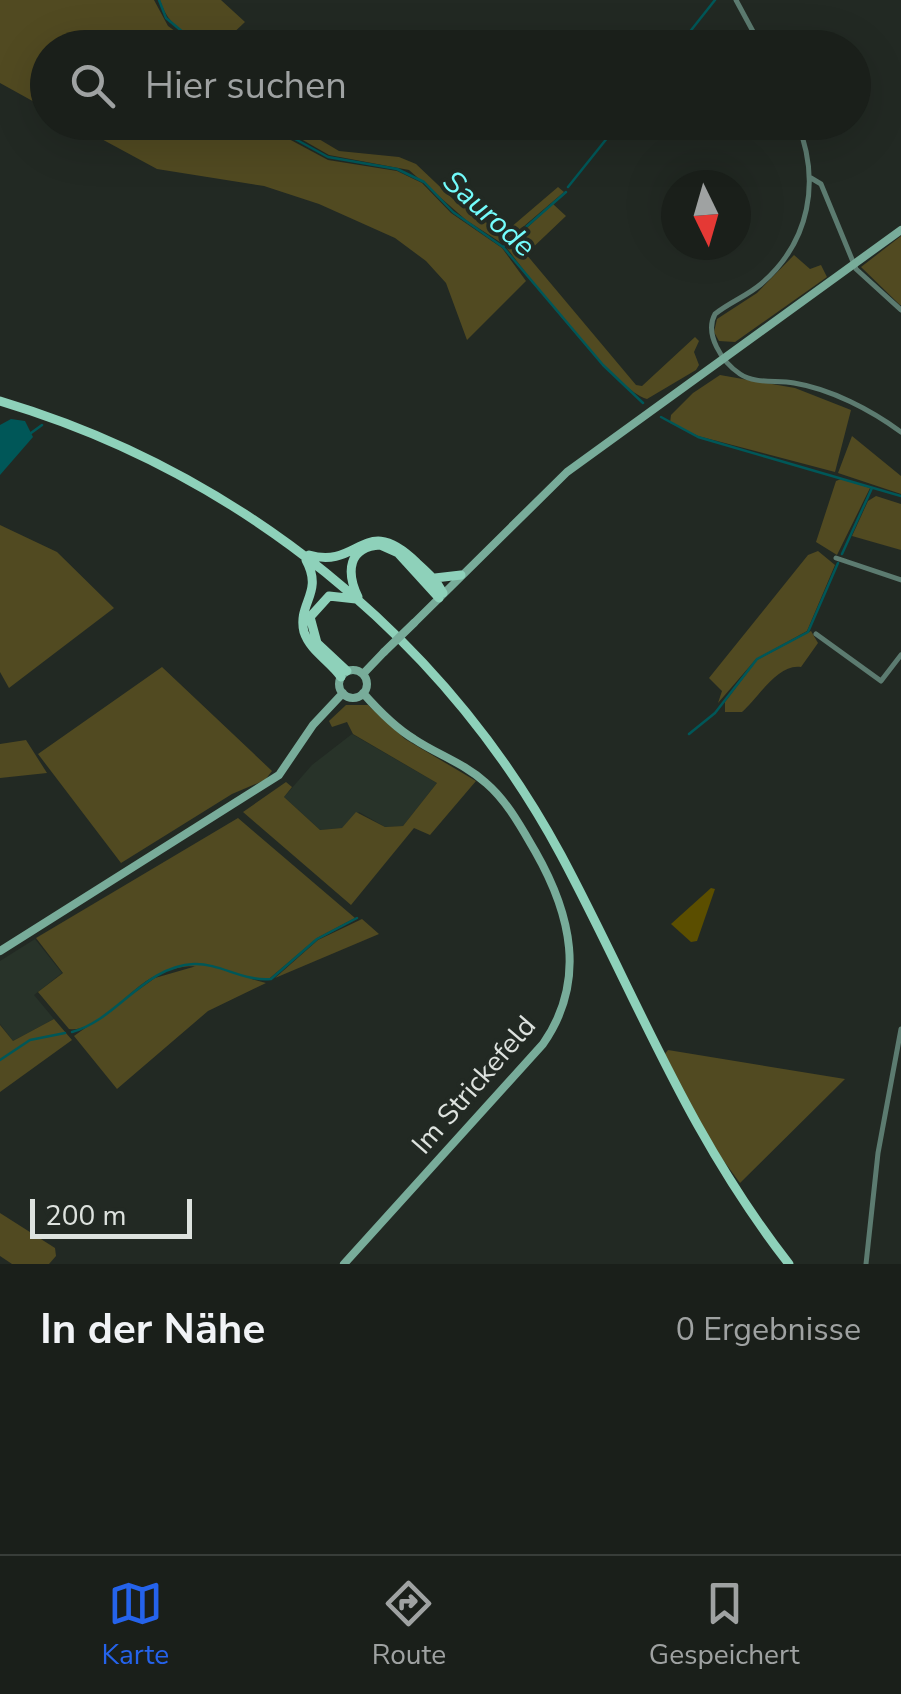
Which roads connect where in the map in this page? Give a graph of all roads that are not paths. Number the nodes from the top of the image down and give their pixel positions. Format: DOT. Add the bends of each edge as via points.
graph roads {
  1 [pos="736,0"];
  2 [pos="752,30"];
  3 [pos="802,140"];
  4 [pos="811,178"];
  5 [pos="901,230"];
  6 [pos="854,264"];
  7 [pos="901,310"];
  8 [pos="724,357"];
  9 [pos="0,400"];
  10 [pos="901,432"];
  11 [pos="302,553"];
  12 [pos="836,558"];
  13 [pos="461,575"];
  14 [pos="433,578"];
  15 [pos="901,580"];
  16 [pos="441,596"];
  17 [pos="359,600"];
  18 [pos="816,634"];
  19 [pos="901,655"];
  20 [pos="344,674"];
  21 [pos="363,674"];
  22 [pos="343,693"];
  23 [pos="362,694"];
  24 [pos="4,949"];
  25 [pos="901,1030"];
  26 [pos="344,1264"];
  27 [pos="789,1264"];
  28 [pos="866,1264"];
  1 -- 2 [label="street"];
  3 -- 4 [label="street"];
  4 -- 6 [label="street" via="821,184"];
  4 -- 8 [label="street" via="792,248 760,285 712,320"];
  5 -- 6 [label="main road"];
  6 -- 7 [label="street"];
  6 -- 8 [label="main road"];
  8 -- 10 [label="street" via="744,376 812,388"];
  8 -- 13 [label="main road" via="567,472"];
  9 -- 11 [label="main road" via="153,460"];
  11 -- 14 [label="main road" via="331,559 382,539"];
  11 -- 17 [label="main road"];
  11 -- 20 [label="main road" via="314,580 305,634"];
  12 -- 15 [label="street"];
  13 -- 14 [label="main road"];
  13 -- 16 [label="main road"];
  14 -- 16 [label="main road"];
  16 -- 17 [label="main road" via="393,549 374,545 350,567"];
  16 -- 21 [label="main road, bridge"];
  17 -- 20 [label="main road" via="328,596 310,617 317,643"];
  17 -- 27 [label="main road" via="466,712 522,790 568,869 682,1103"];
  18 -- 19 [label="street" via="881,681"];
  20 -- 21 [label="main road"];
  20 -- 22 [label="main road"];
  21 -- 23 [label="main road"];
  22 -- 23 [label="main road"];
  22 -- 24 [label="main road" via="279,774"];
  23 -- 26 [label="main road, Im Strickefeld" via="407,735 468,769 503,801 558,895 571,961 562,1009 544,1044"];
  25 -- 28 [label="street"];
}
